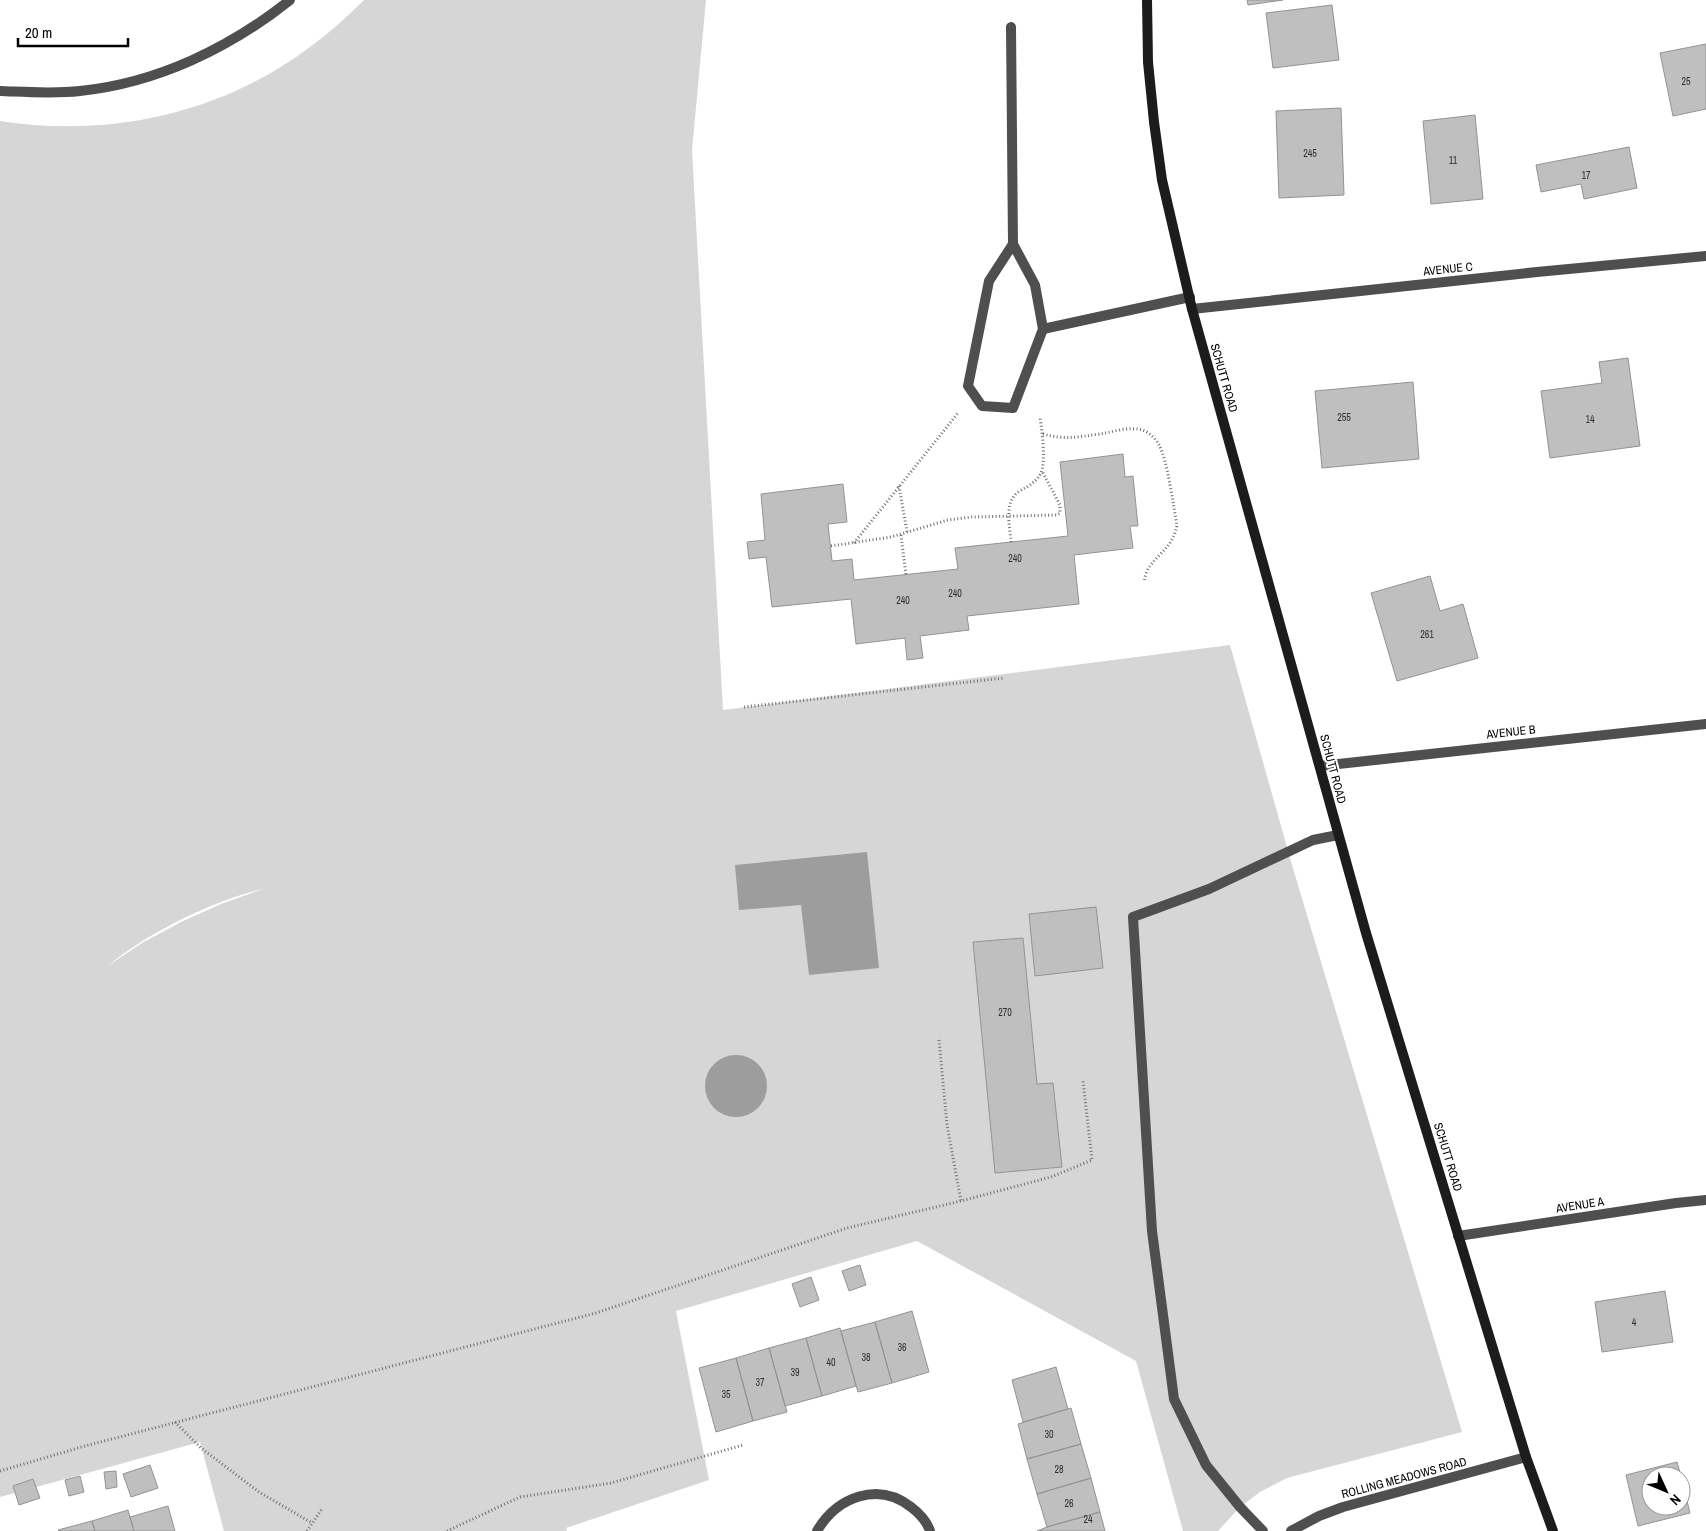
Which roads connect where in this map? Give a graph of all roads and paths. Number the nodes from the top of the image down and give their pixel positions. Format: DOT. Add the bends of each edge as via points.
graph roads {
  1 [pos="290,0"];
  2 [pos="1147,0"];
  3 [pos="1011,27"];
  4 [pos="0,91"];
  5 [pos="1013,244"];
  6 [pos="1706,256"];
  7 [pos="1190,296"];
  8 [pos="1192,309"];
  9 [pos="1043,330"];
  10 [pos="959,411"];
  11 [pos="1040,418"];
  12 [pos="1043,434"];
  13 [pos="1042,471"];
  14 [pos="899,486"];
  15 [pos="1009,517"];
  16 [pos="907,532"];
  17 [pos="901,535"];
  18 [pos="1011,542"];
  19 [pos="854,543"];
  20 [pos="831,546"];
  21 [pos="906,575"];
  22 [pos="1144,581"];
  23 [pos="1004,678"];
  24 [pos="744,707"];
  25 [pos="1706,724"];
  26 [pos="1320,766"];
  27 [pos="1338,835"];
  28 [pos="939,1040"];
  29 [pos="1083,1081"];
  30 [pos="1706,1200"];
  31 [pos="961,1201"];
  32 [pos="1458,1236"];
  33 [pos="175,1422"];
  34 [pos="743,1445"];
  35 [pos="1526,1458"];
  36 [pos="0,1471"];
  37 [pos="322,1509"];
  38 [pos="312,1523"];
  39 [pos="306,1531"];
  40 [pos="448,1531"];
  41 [pos="817,1531"];
  42 [pos="930,1531"];
  43 [pos="1263,1531"];
  44 [pos="1291,1531"];
  45 [pos="1553,1531"];
  1 -- 4 [label="street" via="264,20 209,53 144,78 80,91"];
  2 -- 7 [label="street, SCHUTT ROAD" via="1148,62 1162,180"];
  3 -- 5 [label="street"];
  5 -- 9 [label="street" via="1035,285"];
  5 -- 9 [label="street" via="989,280 968,386 982,406 1013,408"];
  6 -- 8 [label="street, AVENUE C"];
  7 -- 8 [label="street, SCHUTT ROAD"];
  7 -- 9 [label="street"];
  8 -- 26 [label="street, SCHUTT ROAD"];
  10 -- 14 [label="path"];
  11 -- 12 [label="path"];
  12 -- 13 [label="path"];
  12 -- 22 [label="path" via="1071,438 1143,430 1159,445 1177,525 1175,536 1167,549 1148,567"];
  13 -- 15 [label="path" via="1034,482 1014,496"];
  13 -- 15 [label="path" via="1060,505 1060,513"];
  14 -- 16 [label="path"];
  14 -- 19 [label="path"];
  15 -- 16 [label="path" via="948,520"];
  15 -- 18 [label="path"];
  16 -- 17 [label="path"];
  17 -- 19 [label="path"];
  17 -- 21 [label="path"];
  19 -- 20 [label="path"];
  23 -- 24 [label="path"];
  25 -- 26 [label="street, AVENUE B"];
  26 -- 27 [label="street, SCHUTT ROAD"];
  27 -- 32 [label="street, SCHUTT ROAD"];
  27 -- 43 [label="street" via="1313,840 1209,889 1133,917 1152,1231 1174,1399 1206,1465"];
  28 -- 31 [label="path" via="948,1125"];
  29 -- 31 [label="path" via="1092,1160 1050,1177"];
  30 -- 32 [label="street, AVENUE A"];
  31 -- 33 [label="path" via="847,1228 596,1313"];
  32 -- 35 [label="street, SCHUTT ROAD"];
  33 -- 36 [label="path"];
  33 -- 38 [label="path" via="202,1448 259,1492"];
  34 -- 40 [label="path" via="611,1482 520,1497"];
  35 -- 44 [label="street, ROLLING MEADOWS ROAD" via="1343,1507"];
  35 -- 45 [label="street, SCHUTT ROAD"];
  37 -- 38 [label="path"];
  38 -- 39 [label="path"];
  41 -- 42 [label="street" via="837,1506 870,1494 905,1502 918,1513"];
}
